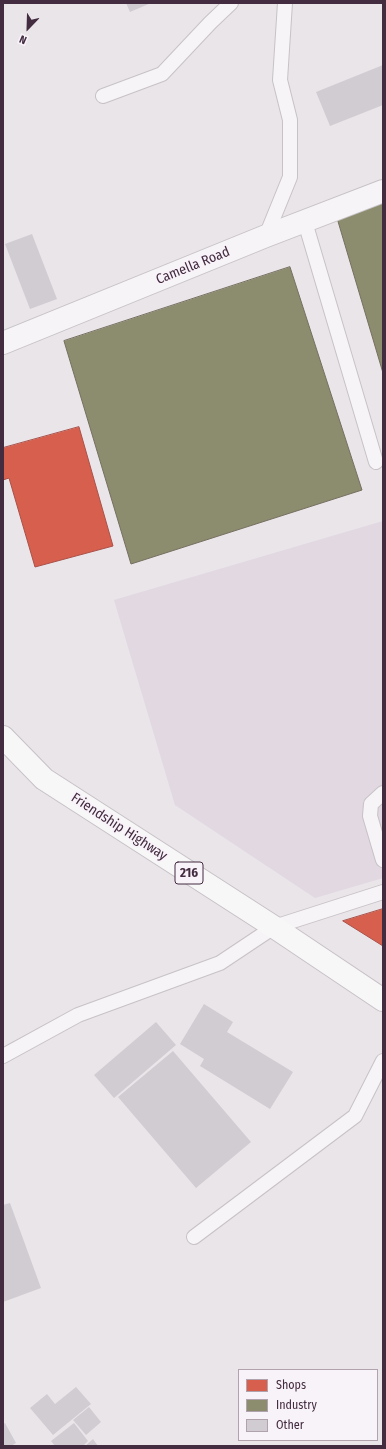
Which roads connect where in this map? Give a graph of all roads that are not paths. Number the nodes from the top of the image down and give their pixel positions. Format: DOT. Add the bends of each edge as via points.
graph roads {
  1 [pos="231,3"];
  2 [pos="285,3"];
  3 [pos="103,96"];
  4 [pos="383,191"];
  5 [pos="305,222"];
  6 [pos="266,236"];
  7 [pos="3,343"];
  8 [pos="376,462"];
  9 [pos="3,737"];
  10 [pos="383,793"];
  11 [pos="383,860"];
  12 [pos="383,892"];
  13 [pos="274,927"];
  14 [pos="383,1000"];
  15 [pos="3,1056"];
  16 [pos="383,1061"];
  17 [pos="194,1238"];
  1 -- 3 [label="lane" via="162,74"];
  2 -- 6 [label="lane" via="280,80 290,120 290,177"];
  4 -- 5 [label="street, Camella Road"];
  5 -- 6 [label="street, Camella Road"];
  5 -- 8 [label="lane"];
  6 -- 7 [label="street, Camella Road"];
  9 -- 13 [label="main road, Friendship Highway / 216" via="44,779"];
  10 -- 11 [label="lane" via="371,804 370,816"];
  12 -- 13 [label="lane"];
  13 -- 14 [label="main road, Friendship Highway / 216"];
  13 -- 15 [label="lane" via="220,963 78,1016"];
  16 -- 17 [label="lane" via="355,1116"];
}
